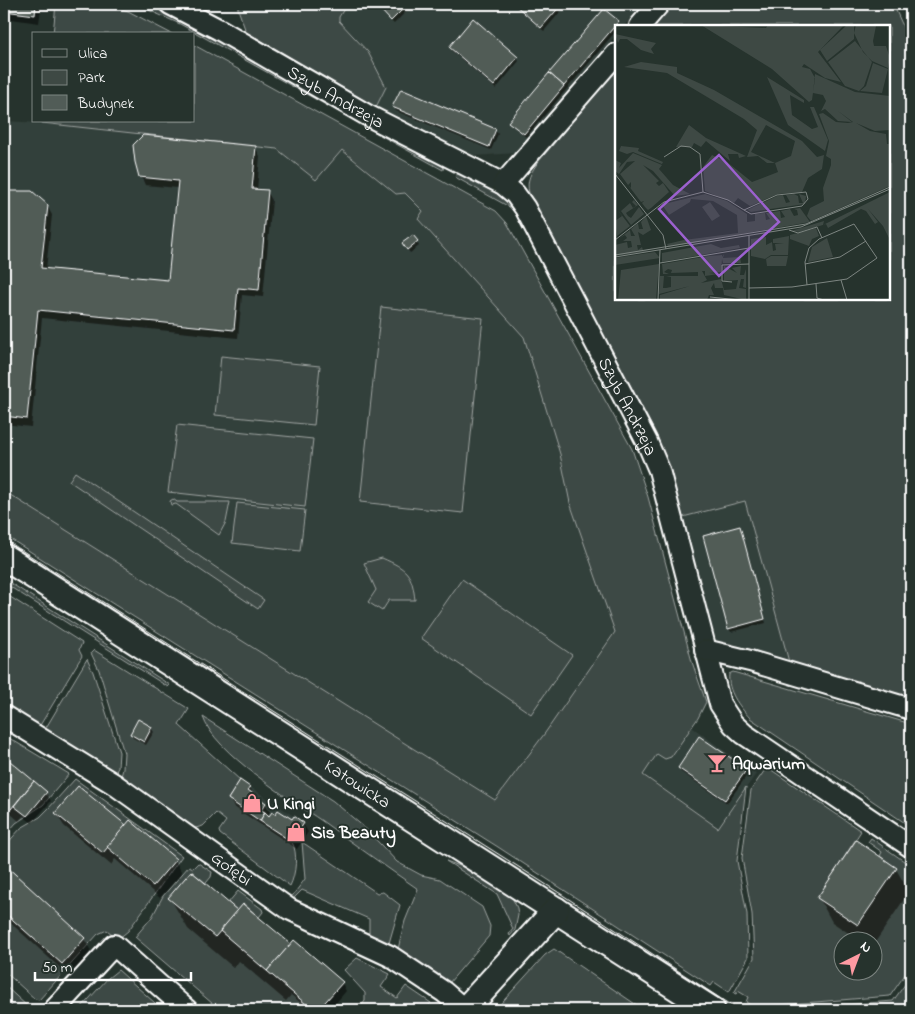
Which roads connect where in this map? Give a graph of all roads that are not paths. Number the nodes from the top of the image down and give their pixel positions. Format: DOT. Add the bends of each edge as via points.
graph roads {
  1 [pos="170,4"];
  2 [pos="659,4"];
  3 [pos="641,25"];
  4 [pos="615,55"];
  5 [pos="503,184"];
  6 [pos="4,557"];
  7 [pos="705,650"];
  8 [pos="911,709"];
  9 [pos="4,716"];
  10 [pos="911,847"];
  11 [pos="556,910"];
  12 [pos="54,1010"];
  13 [pos="187,1010"];
  14 [pos="465,1010"];
  15 [pos="712,1010"];
  1 -- 5 [label="street, Szyb Andrzeja" via="367,114"];
  2 -- 3 [label="street"];
  4 -- 5 [label="street"];
  5 -- 7 [label="street, Szyb Andrzeja" via="525,208 647,442 659,470"];
  6 -- 11 [label="street, Katowicka"];
  7 -- 8 [label="street"];
  7 -- 10 [label="street, Szyb Andrzeja" via="720,704 733,724"];
  9 -- 14 [label="street, Gołębi" via="114,784 289,909 390,956"];
  11 -- 14 [label="street"];
  11 -- 15 [label="street, Katowicka"];
  12 -- 13 [label="street" via="114,945"];
}
